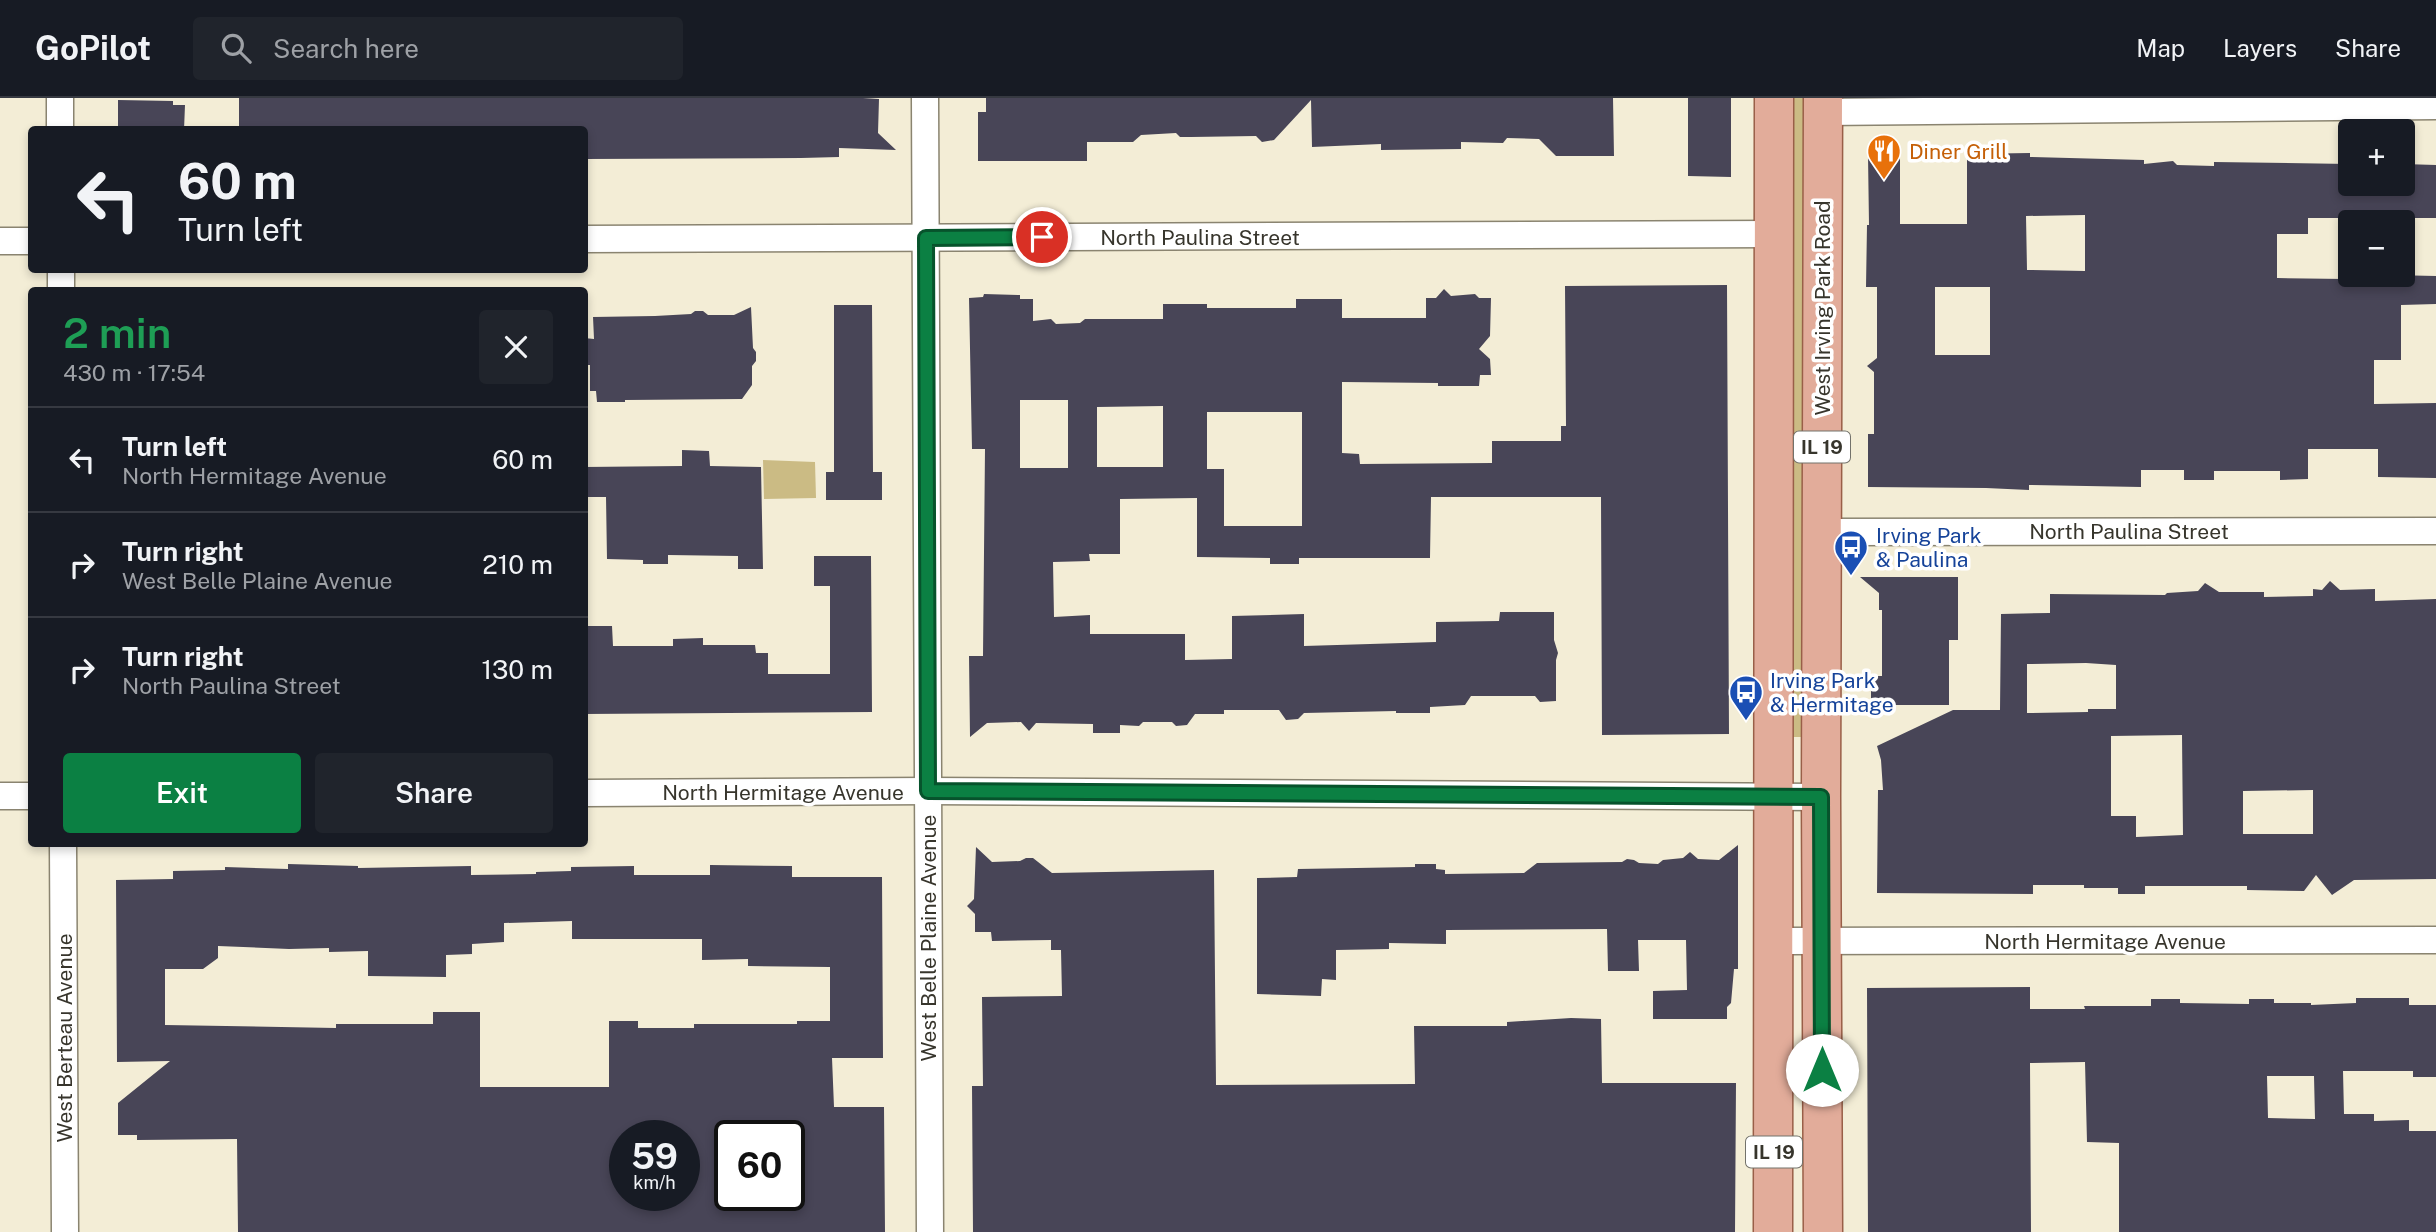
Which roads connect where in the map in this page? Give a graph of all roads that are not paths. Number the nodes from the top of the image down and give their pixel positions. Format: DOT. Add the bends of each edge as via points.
graph roads {
  1 [pos="60,98"];
  2 [pos="925,98"];
  3 [pos="1774,98"];
  4 [pos="1823,105"];
  5 [pos="2436,106"];
  6 [pos="60,126"];
  7 [pos="1773,234"];
  8 [pos="926,238"];
  9 [pos="588,239"];
  10 [pos="0,241"];
  11 [pos="28,241"];
  12 [pos="2436,531"];
  13 [pos="1821,532"];
  14 [pos="928,791"];
  15 [pos="588,793"];
  16 [pos="0,796"];
  17 [pos="28,796"];
  18 [pos="1774,796"];
  19 [pos="1821,797"];
  20 [pos="63,847"];
  21 [pos="1774,940"];
  22 [pos="2436,940"];
  23 [pos="1821,941"];
  24 [pos="65,1232"];
  25 [pos="930,1232"];
  26 [pos="1773,1232"];
  27 [pos="1823,1232"];
  1 -- 6 [label="street"];
  2 -- 8 [label="street, West Belle Plaine Avenue"];
  3 -- 7 [label="main road, IL 19"];
  4 -- 5 [label="street"];
  4 -- 13 [label="main road, West Irving Park Road / IL 19"];
  7 -- 8 [label="street, North Paulina Street"];
  7 -- 18 [label="main road, IL 19"];
  8 -- 9 [label="street, North Paulina Street"];
  8 -- 14 [label="street, West Belle Plaine Avenue"];
  10 -- 11 [label="street"];
  12 -- 13 [label="street, North Paulina Street"];
  13 -- 19 [label="main road, West Irving Park Road / IL 19"];
  14 -- 15 [label="street, North Hermitage Avenue"];
  14 -- 18 [label="street, North Hermitage Avenue"];
  14 -- 25 [label="street, West Belle Plaine Avenue"];
  16 -- 17 [label="street"];
  18 -- 19 [label="street, North Hermitage Avenue"];
  18 -- 21 [label="main road, IL 19"];
  19 -- 23 [label="main road, West Irving Park Road / IL 19"];
  20 -- 24 [label="street, West Berteau Avenue"];
  21 -- 23 [label="street, North Hermitage Avenue"];
  21 -- 26 [label="main road, IL 19"];
  22 -- 23 [label="street, North Hermitage Avenue"];
  23 -- 27 [label="main road, West Irving Park Road / IL 19"];
}
